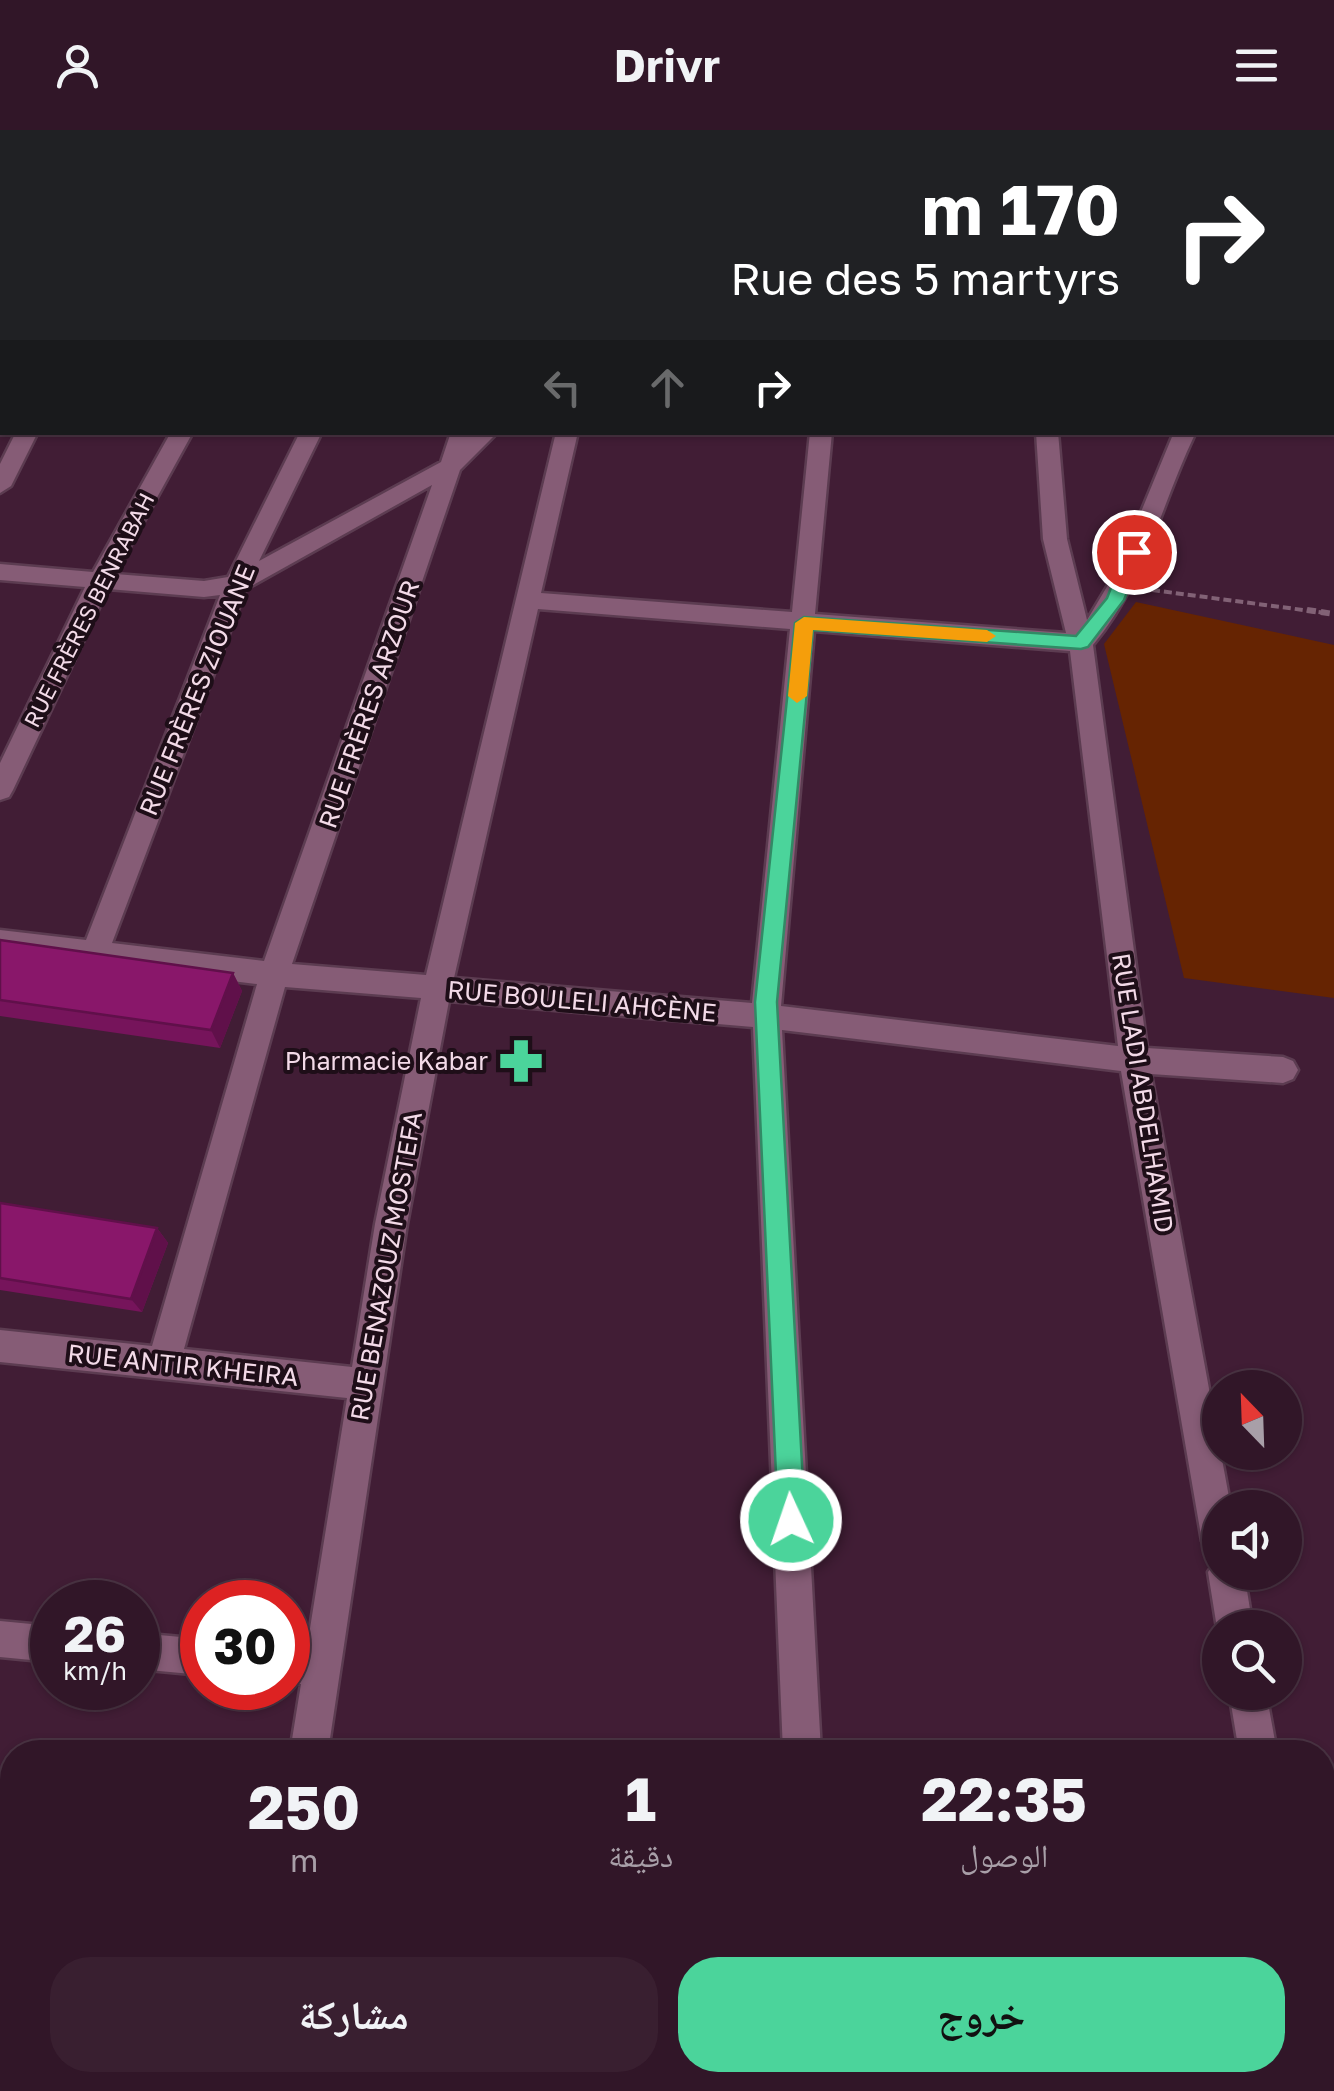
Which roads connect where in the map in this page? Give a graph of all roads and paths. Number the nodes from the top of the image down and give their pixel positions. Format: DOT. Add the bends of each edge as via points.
graph roads {
  1 [pos="26,435"];
  2 [pos="180,435"];
  3 [pos="310,435"];
  4 [pos="461,435"];
  5 [pos="484,435"];
  6 [pos="566,435"];
  7 [pos="821,435"];
  8 [pos="1047,435"];
  9 [pos="1183,435"];
  10 [pos="452,465"];
  11 [pos="0,486"];
  12 [pos="0,572"];
  13 [pos="100,580"];
  14 [pos="236,584"];
  15 [pos="1122,586"];
  16 [pos="528,600"];
  17 [pos="1334,614"];
  18 [pos="804,623"];
  19 [pos="1081,643"];
  20 [pos="0,790"];
  21 [pos="0,941"];
  22 [pos="95,952"];
  23 [pos="274,974"];
  24 [pos="437,989"];
  25 [pos="767,1016"];
  26 [pos="1134,1060"];
  27 [pos="1283,1070"];
  28 [pos="0,1346"];
  29 [pos="164,1362"];
  30 [pos="365,1384"];
  31 [pos="1211,1490"];
  32 [pos="310,1637"];
  33 [pos="0,1639"];
  34 [pos="30,1642"];
  35 [pos="307,1710"];
  36 [pos="1250,1710"];
  37 [pos="308,1740"];
  38 [pos="801,1740"];
  39 [pos="1256,1740"];
  1 -- 11 [label="street"];
  2 -- 13 [label="street, RUE FRÈRES BENRABAH"];
  3 -- 14 [label="street, RUE FRÈRES ZIOUANE"];
  4 -- 10 [label="street, RUE FRÈRES ARZOUR"];
  5 -- 10 [label="street"];
  6 -- 16 [label="street, RUE BENAZOUZ MOSTEFA"];
  7 -- 18 [label="street"];
  8 -- 19 [label="street, RUE LADI ABDELHAMID" via="1055,540"];
  9 -- 15 [label="street"];
  10 -- 14 [label="street"];
  10 -- 23 [label="street, RUE FRÈRES ARZOUR"];
  12 -- 13 [label="street"];
  13 -- 14 [label="street" via="204,589"];
  13 -- 20 [label="street, RUE FRÈRES BENRABAH"];
  14 -- 22 [label="street, RUE FRÈRES ZIOUANE"];
  15 -- 17 [label="path"];
  15 -- 19 [label="street"];
  16 -- 18 [label="street"];
  16 -- 24 [label="street, RUE BENAZOUZ MOSTEFA"];
  18 -- 19 [label="street"];
  18 -- 25 [label="street"];
  19 -- 26 [label="street, RUE LADI ABDELHAMID"];
  21 -- 22 [label="street, RUE BOULELI AHCÈNE"];
  22 -- 23 [label="street, RUE BOULELI AHCÈNE"];
  23 -- 24 [label="street, RUE BOULELI AHCÈNE"];
  23 -- 29 [label="street, RUE FRÈRES ARZOUR"];
  24 -- 25 [label="street, RUE BOULELI AHCÈNE"];
  24 -- 30 [label="street, RUE BENAZOUZ MOSTEFA"];
  25 -- 26 [label="street, RUE BOULELI AHCÈNE"];
  25 -- 38 [label="street"];
  26 -- 27 [label="street, RUE BOULELI AHCÈNE"];
  26 -- 31 [label="street, RUE LADI ABDELHAMID"];
  28 -- 29 [label="street, RUE ANTIR KHEIRA"];
  29 -- 30 [label="street, RUE ANTIR KHEIRA"];
  30 -- 32 [label="street, RUE BENAZOUZ MOSTEFA"];
  33 -- 34 [label="street"];
  35 -- 37 [label="street, RUE BENAZOUZ MOSTEFA"];
  36 -- 39 [label="street"];
}
